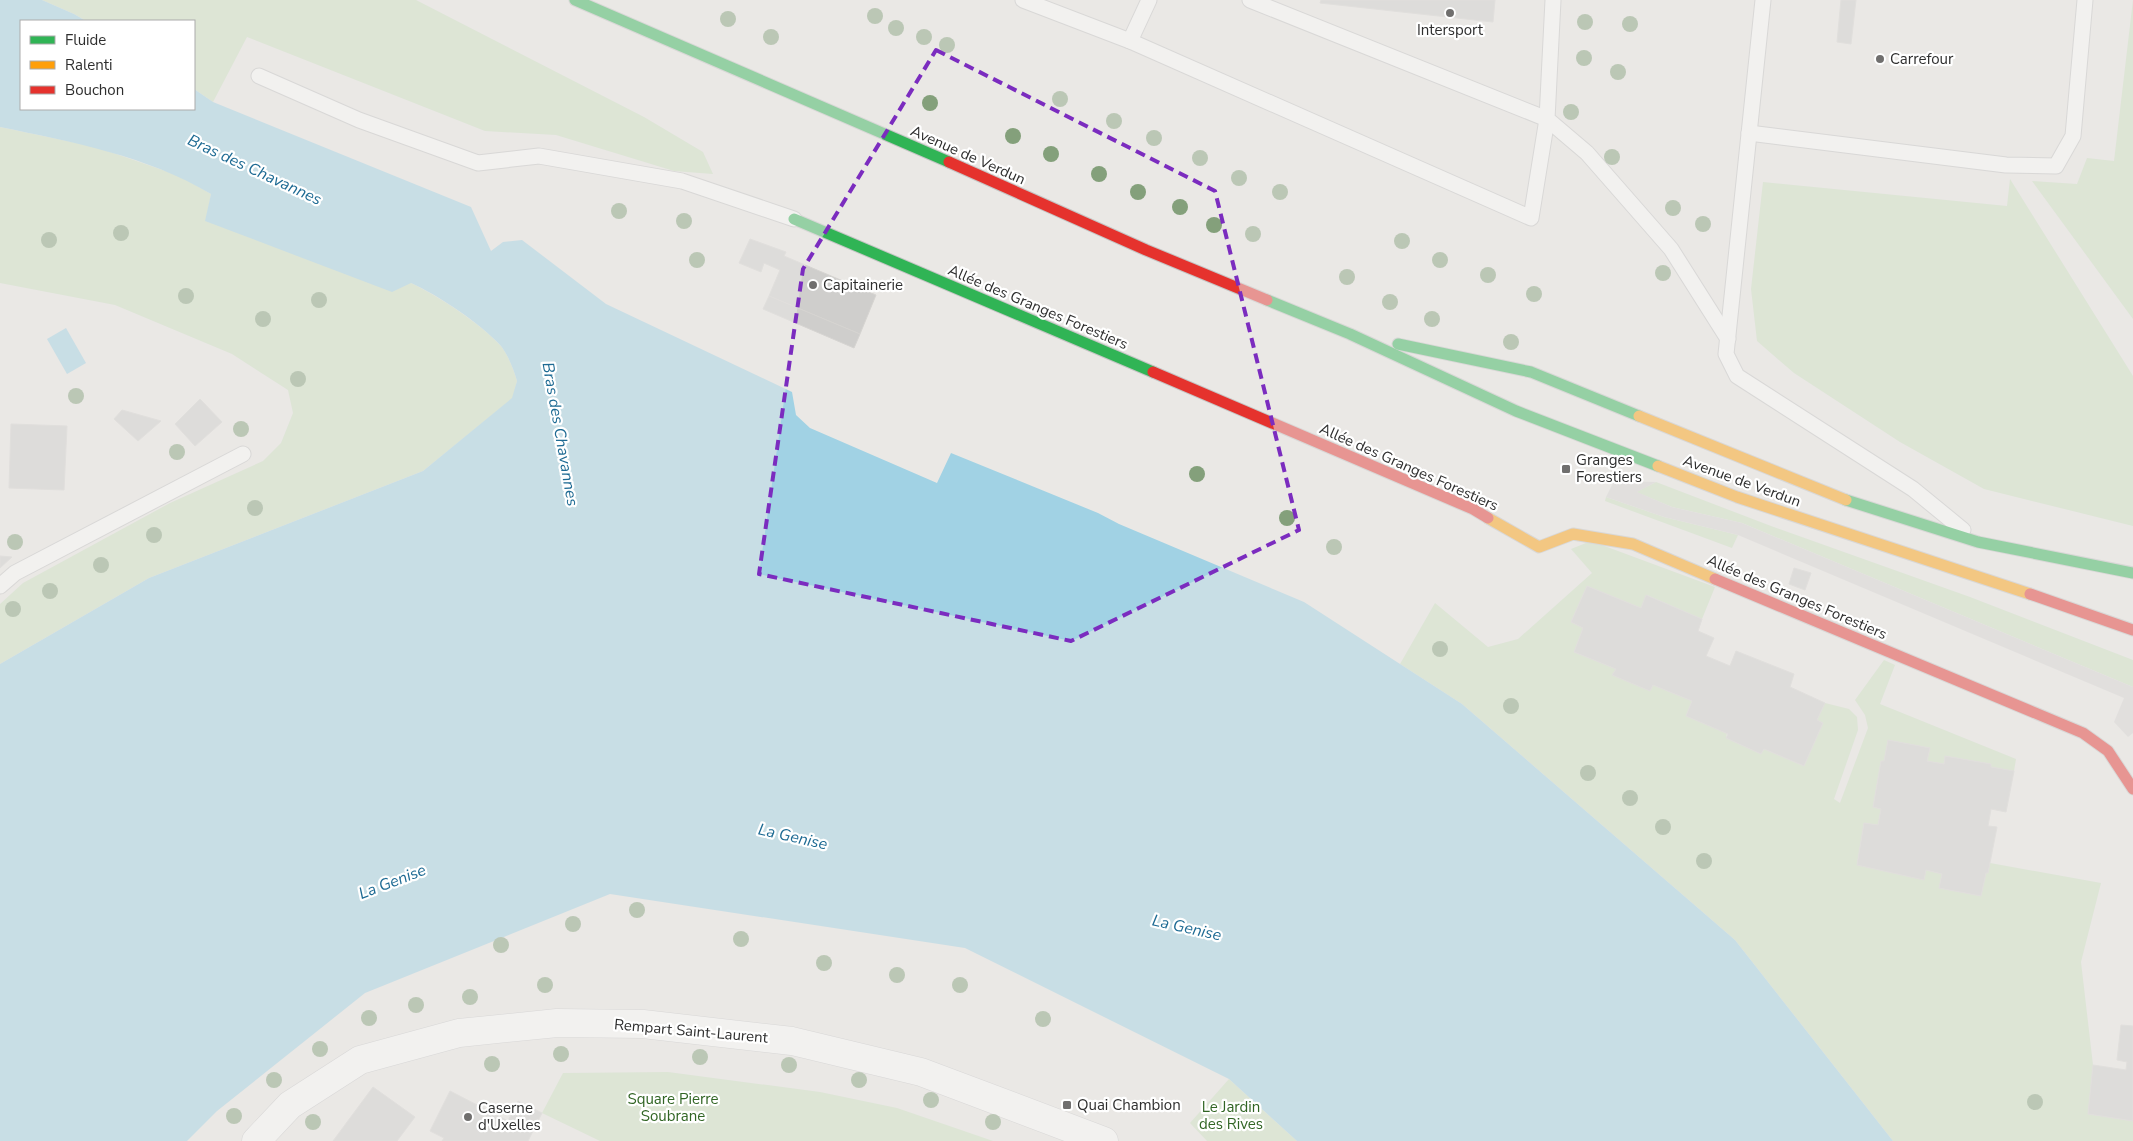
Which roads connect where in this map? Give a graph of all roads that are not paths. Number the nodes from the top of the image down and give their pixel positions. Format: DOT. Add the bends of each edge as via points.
graph roads {
  1 [pos="575,0"];
  2 [pos="1023,0"];
  3 [pos="1149,0"];
  4 [pos="1250,0"];
  5 [pos="1553,0"];
  6 [pos="1763,0"];
  7 [pos="2085,0"];
  8 [pos="1130,41"];
  9 [pos="258,76"];
  10 [pos="1546,119"];
  11 [pos="1749,133"];
  12 [pos="794,219"];
  13 [pos="1350,334"];
  14 [pos="1728,339"];
  15 [pos="243,454"];
  16 [pos="1978,542"];
  17 [pos="2133,573"];
  18 [pos="0,586"];
  19 [pos="2133,630"];
  20 [pos="2133,789"];
  21 [pos="1052,1132"];
  22 [pos="256,1141"];
  23 [pos="1104,1141"];
  1 -- 13 [label="main road, Avenue de Verdun" via="1146,250"];
  2 -- 8 [label="lane"];
  3 -- 8 [label="lane"];
  4 -- 10 [label="lane"];
  5 -- 10 [label="lane"];
  6 -- 11 [label="lane"];
  7 -- 11 [label="lane" via="2073,136 2056,166 2006,165"];
  8 -- 10 [label="lane" via="1531,218"];
  9 -- 12 [label="lane" via="359,120 478,163 539,156 682,182"];
  10 -- 14 [label="lane" via="1586,154 1671,249"];
  11 -- 14 [label="lane"];
  12 -- 20 [label="main road, Allée des Granges Forestiers" via="1474,509 1539,547 1573,534 1633,544 2083,733 2108,751"];
  13 -- 16 [label="main road, Avenue de Verdun" via="1531,372 1849,501"];
  13 -- 19 [label="main road, Avenue de Verdun" via="1516,411 1736,497"];
  14 -- 16 [label="lane" via="1726,354 1737,376 1913,489"];
  15 -- 18 [label="lane" via="15,573"];
  16 -- 17 [label="main road, Avenue de Verdun"];
  21 -- 22 [label="street, Rempart Saint-Laurent" via="921,1072 792,1041 643,1024 557,1023 458,1033 360,1060 290,1105"];
  21 -- 23 [label="street, Rempart Saint-Laurent"];
}
